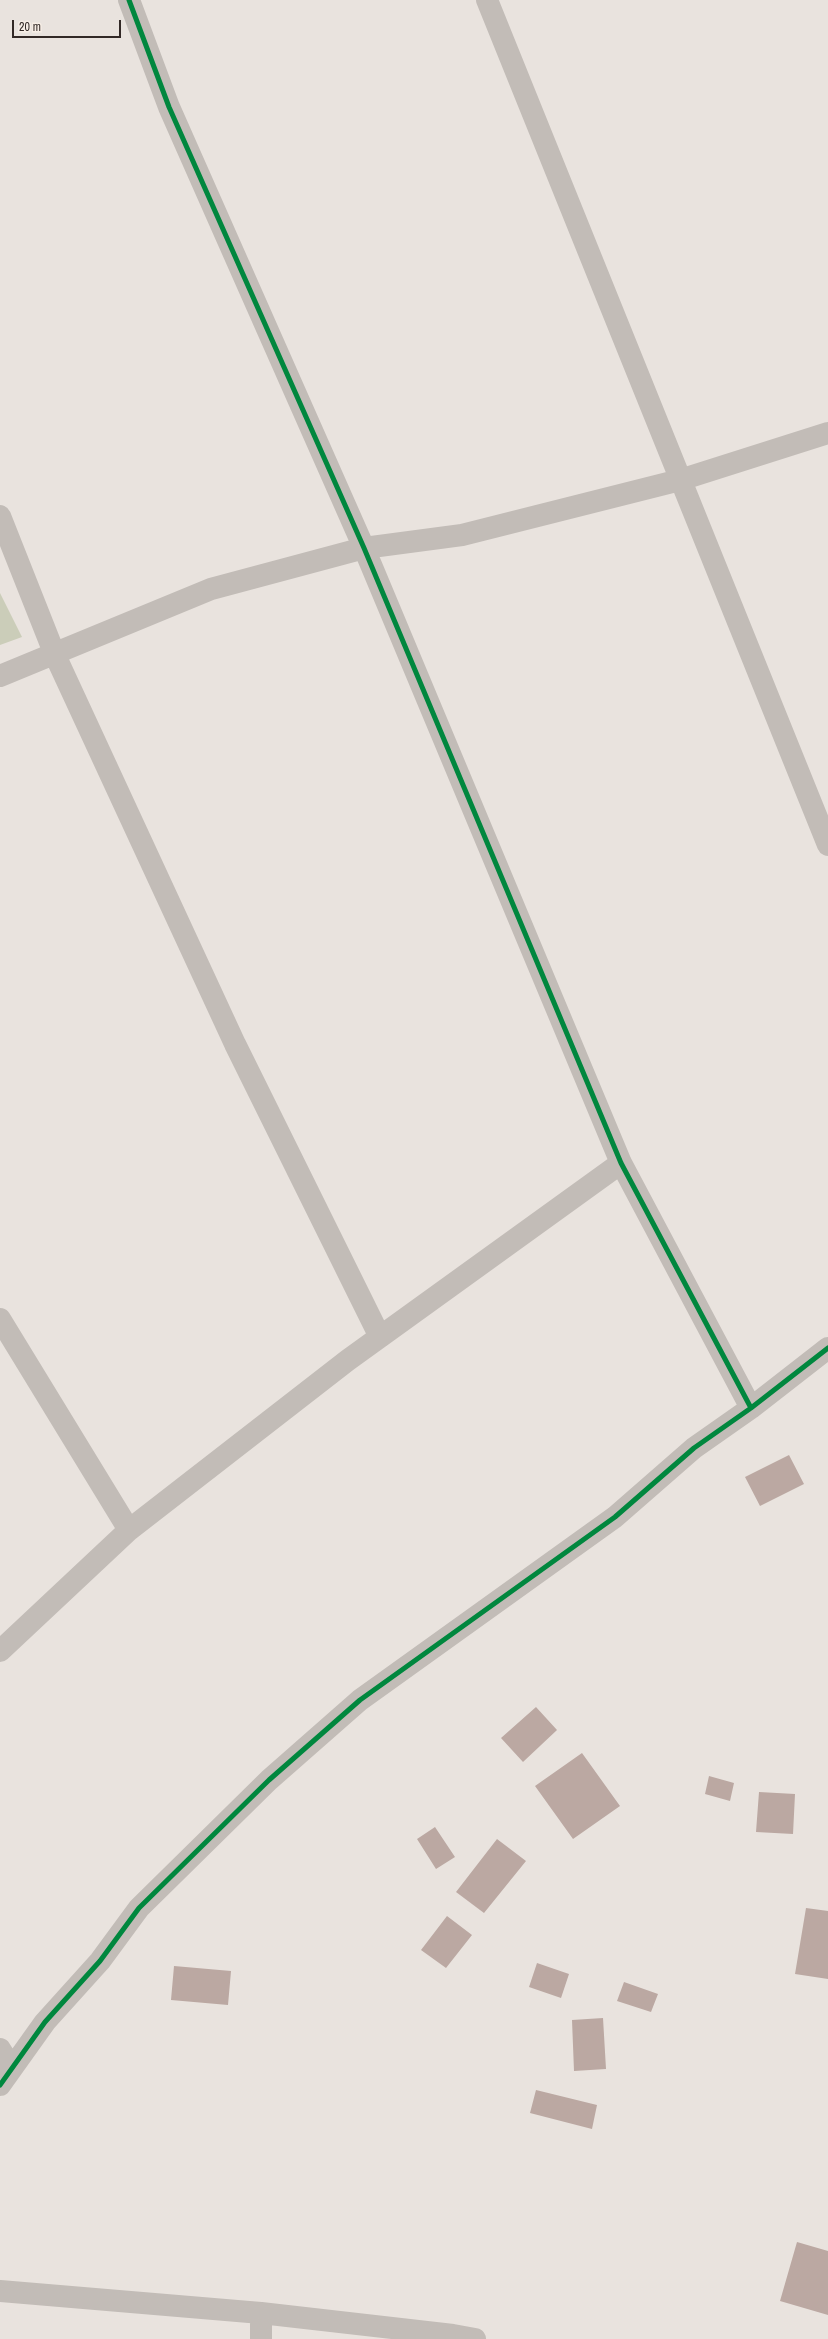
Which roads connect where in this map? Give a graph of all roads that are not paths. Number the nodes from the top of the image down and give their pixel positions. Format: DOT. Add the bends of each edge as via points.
graph roads {
  1 [pos="129,0"];
  2 [pos="487,0"];
  3 [pos="828,432"];
  4 [pos="680,480"];
  5 [pos="0,516"];
  6 [pos="364,548"];
  7 [pos="55,655"];
  8 [pos="0,676"];
  9 [pos="828,845"];
  10 [pos="621,1164"];
  11 [pos="0,1320"];
  12 [pos="380,1337"];
  13 [pos="828,1348"];
  14 [pos="751,1408"];
  15 [pos="129,1530"];
  16 [pos="0,1651"];
  17 [pos="0,2049"];
  18 [pos="6,2076"];
  19 [pos="0,2290"];
  20 [pos="262,2313"];
  21 [pos="261,2339"];
  22 [pos="475,2339"];
  1 -- 6 [label="street" via="169,108"];
  2 -- 4 [label="street"];
  3 -- 4 [label="street"];
  4 -- 6 [label="street" via="462,535"];
  4 -- 9 [label="street"];
  5 -- 7 [label="street"];
  6 -- 7 [label="street" via="211,588"];
  6 -- 10 [label="street"];
  7 -- 8 [label="street"];
  7 -- 12 [label="street" via="235,1044"];
  10 -- 12 [label="street"];
  10 -- 14 [label="street"];
  11 -- 15 [label="street"];
  12 -- 15 [label="street"];
  13 -- 14 [label="street"];
  14 -- 18 [label="street" via="694,1448 614,1517 360,1700 269,1780 139,1908 100,1961 45,2022"];
  15 -- 16 [label="street"];
  17 -- 18 [label="street"];
  19 -- 20 [label="street"];
  20 -- 21 [label="street"];
  20 -- 22 [label="street"];
}
